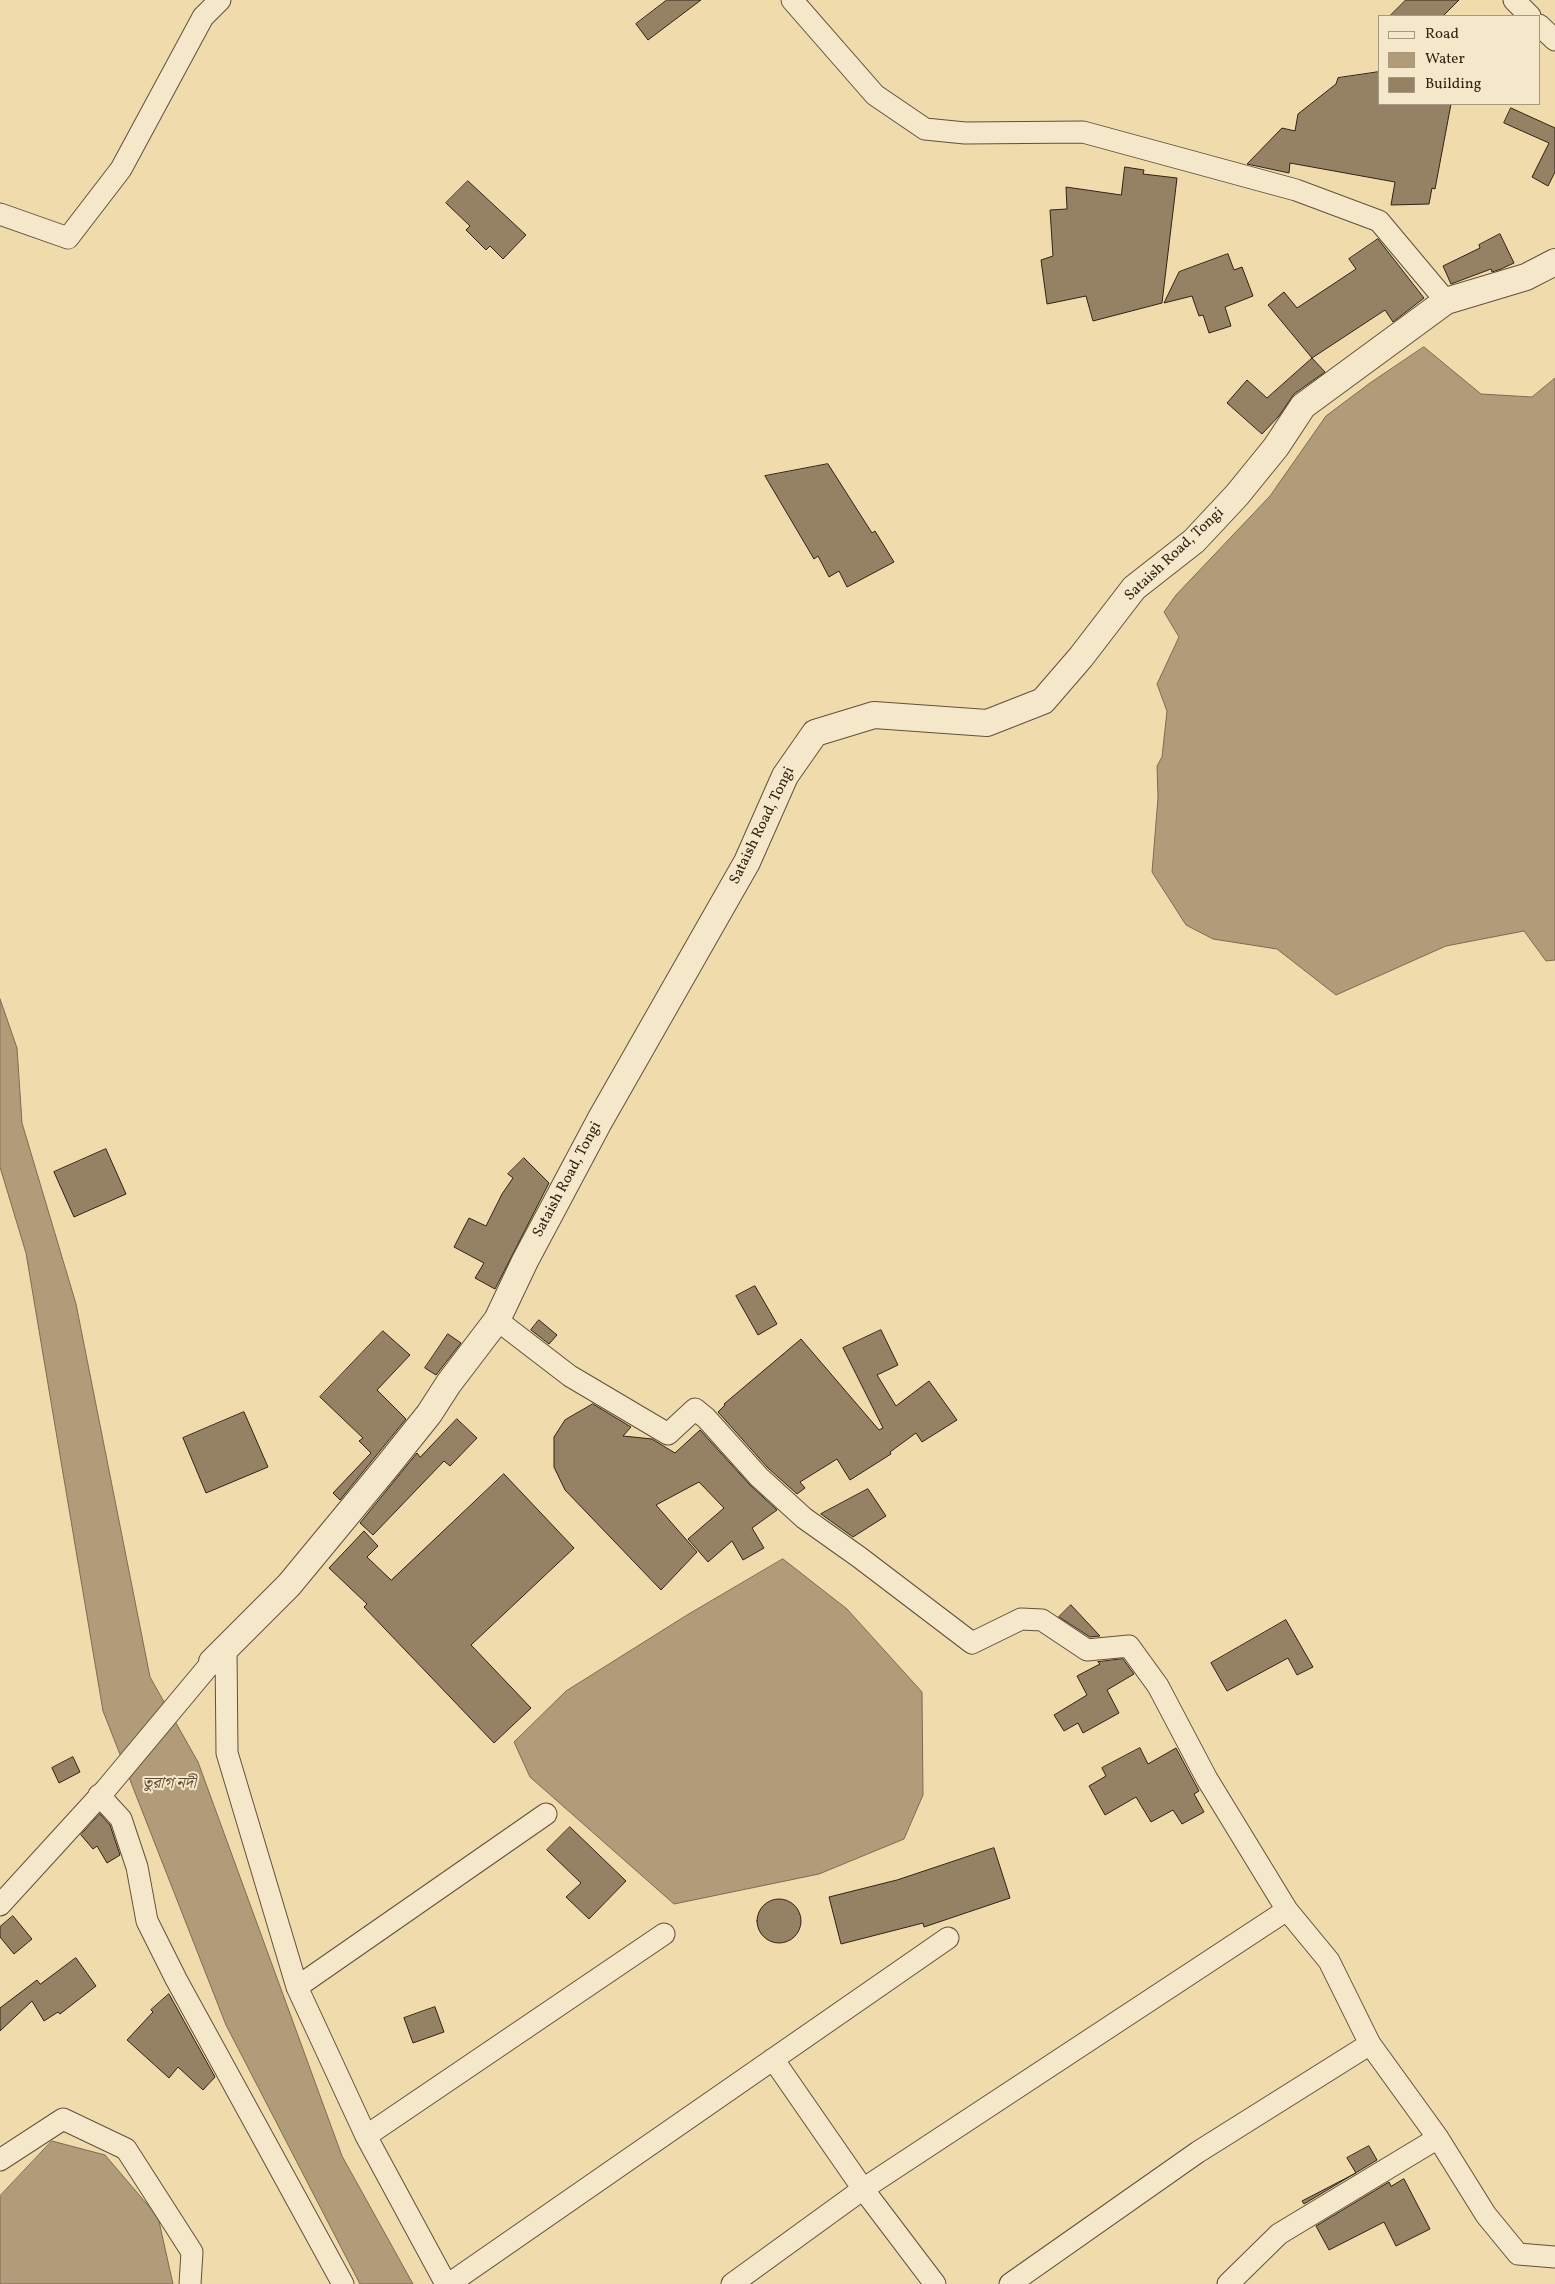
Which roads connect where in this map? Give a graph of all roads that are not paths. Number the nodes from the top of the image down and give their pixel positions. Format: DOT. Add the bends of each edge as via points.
graph roads {
  1 [pos="220,0"];
  2 [pos="792,0"];
  3 [pos="1514,0"];
  4 [pos="1529,15"];
  5 [pos="1540,26"];
  6 [pos="1555,40"];
  7 [pos="0,214"];
  8 [pos="1555,262"];
  9 [pos="1446,301"];
  10 [pos="497,1320"];
  11 [pos="219,1656"];
  12 [pos="103,1792"];
  13 [pos="546,1814"];
  14 [pos="0,1905"];
  15 [pos="1287,1910"];
  16 [pos="664,1934"];
  17 [pos="948,1938"];
  18 [pos="298,1987"];
  19 [pos="1370,2044"];
  20 [pos="773,2059"];
  21 [pos="366,2136"];
  22 [pos="1438,2138"];
  23 [pos="0,2160"];
  24 [pos="863,2189"];
  25 [pos="1555,2257"];
  26 [pos="190,2284"];
  27 [pos="342,2284"];
  28 [pos="447,2284"];
  29 [pos="732,2284"];
  30 [pos="934,2284"];
  31 [pos="1010,2284"];
  32 [pos="1228,2284"];
  1 -- 7 [label="street" via="203,17 121,169 68,238"];
  2 -- 9 [label="street" via="875,95 925,129 965,133 1083,132 1296,190 1379,220"];
  3 -- 4 [label="street"];
  5 -- 6 [label="street"];
  8 -- 9 [label="street, Sataish Road, Tongi" via="1526,277"];
  9 -- 10 [label="street, Sataish Road, Tongi" via="1303,406 1276,447 1237,495 1194,540 1134,588 1082,657 1043,701 987,723 874,715 815,733 784,776 747,862 600,1120 525,1260"];
  10 -- 11 [label="street, Sataish Road, Tongi" via="429,1414 289,1585"];
  10 -- 15 [label="street" via="570,1376 668,1434 695,1409 759,1477 804,1518 972,1643 1021,1619 1042,1620 1087,1650 1130,1646 1158,1686 1207,1780"];
  11 -- 12 [label="street"];
  11 -- 18 [label="street" via="227,1753"];
  12 -- 14 [label="street"];
  12 -- 27 [label="street" via="121,1819 137,1867 147,1921"];
  13 -- 18 [label="street"];
  15 -- 19 [label="street" via="1329,1961"];
  15 -- 24 [label="street"];
  16 -- 21 [label="street"];
  17 -- 20 [label="street"];
  18 -- 21 [label="street"];
  19 -- 22 [label="street"];
  19 -- 31 [label="street" via="1198,2152"];
  20 -- 24 [label="street"];
  20 -- 28 [label="street"];
  21 -- 28 [label="street"];
  22 -- 25 [label="street" via="1486,2215 1518,2254"];
  22 -- 32 [label="street" via="1279,2234"];
  23 -- 26 [label="street" via="63,2119 126,2149 192,2252"];
  24 -- 29 [label="street"];
  24 -- 30 [label="street"];
}
